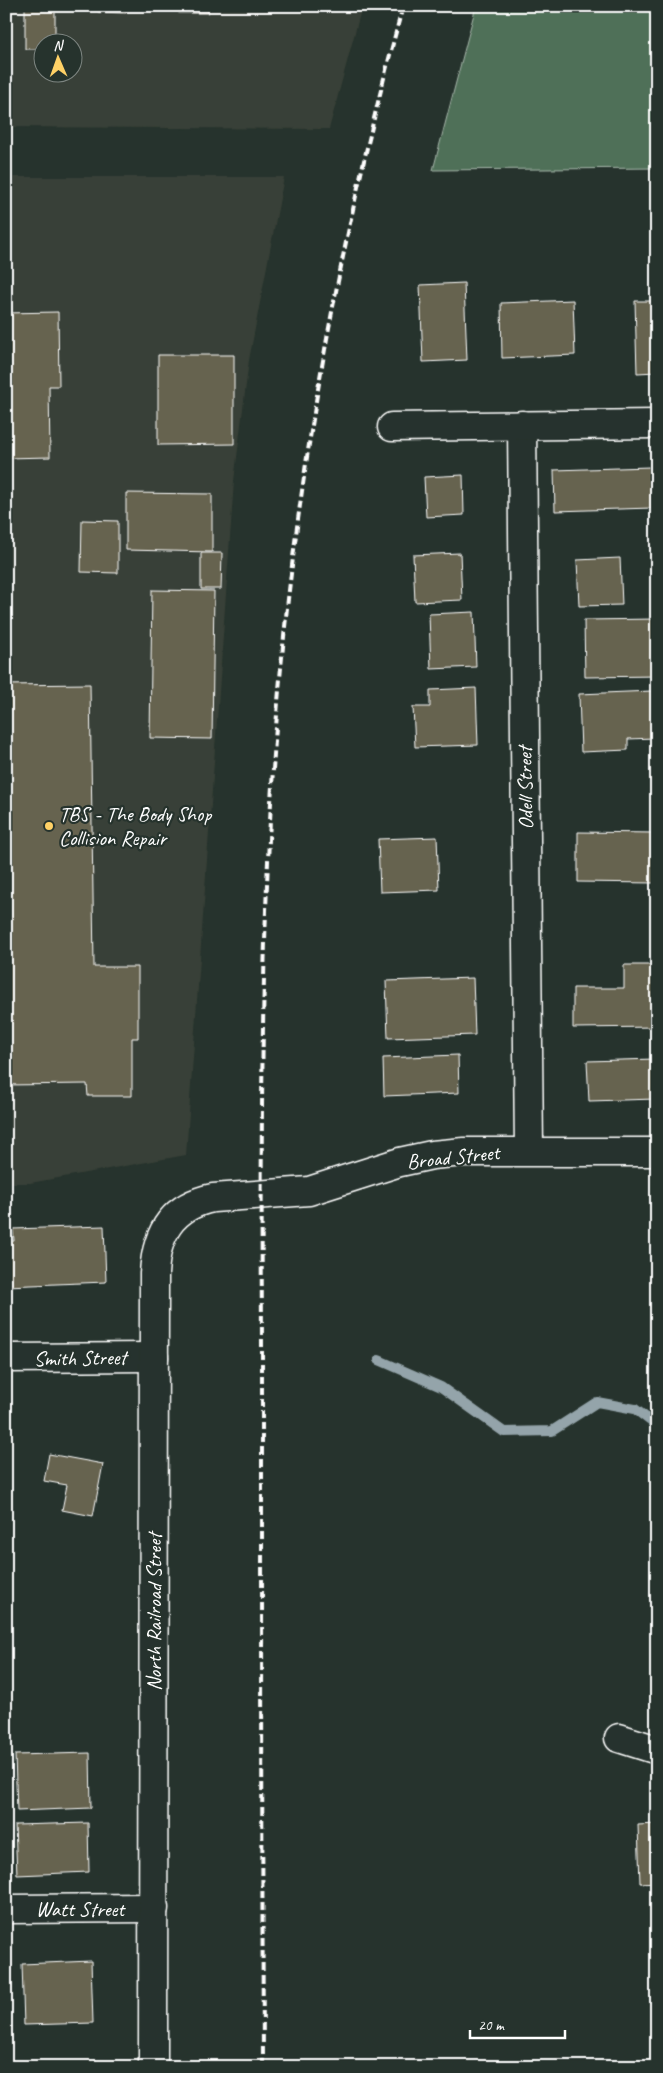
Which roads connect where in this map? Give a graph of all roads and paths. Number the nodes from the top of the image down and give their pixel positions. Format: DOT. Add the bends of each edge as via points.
graph roads {
  1 [pos="657,424"];
  2 [pos="522,425"];
  3 [pos="392,426"];
  4 [pos="529,1151"];
  5 [pos="657,1152"];
  6 [pos="224,1198"];
  7 [pos="154,1357"];
  8 [pos="6,1358"];
  9 [pos="618,1738"];
  10 [pos="657,1750"];
  11 [pos="154,1908"];
  12 [pos="6,1909"];
  13 [pos="153,2067"];
  1 -- 2 [label="street"];
  2 -- 3 [label="street"];
  2 -- 4 [label="street, Odell Street"];
  4 -- 5 [label="street, Broad Street"];
  4 -- 6 [label="street, Broad Street" via="432,1155 309,1191"];
  6 -- 7 [label="street, North Railroad Street" via="206,1199 187,1207 171,1220 159,1240 154,1274"];
  7 -- 8 [label="street, Smith Street"];
  7 -- 11 [label="street, North Railroad Street"];
  9 -- 10 [label="street"];
  11 -- 12 [label="street, Watt Street"];
  11 -- 13 [label="street, North Railroad Street"];
}
